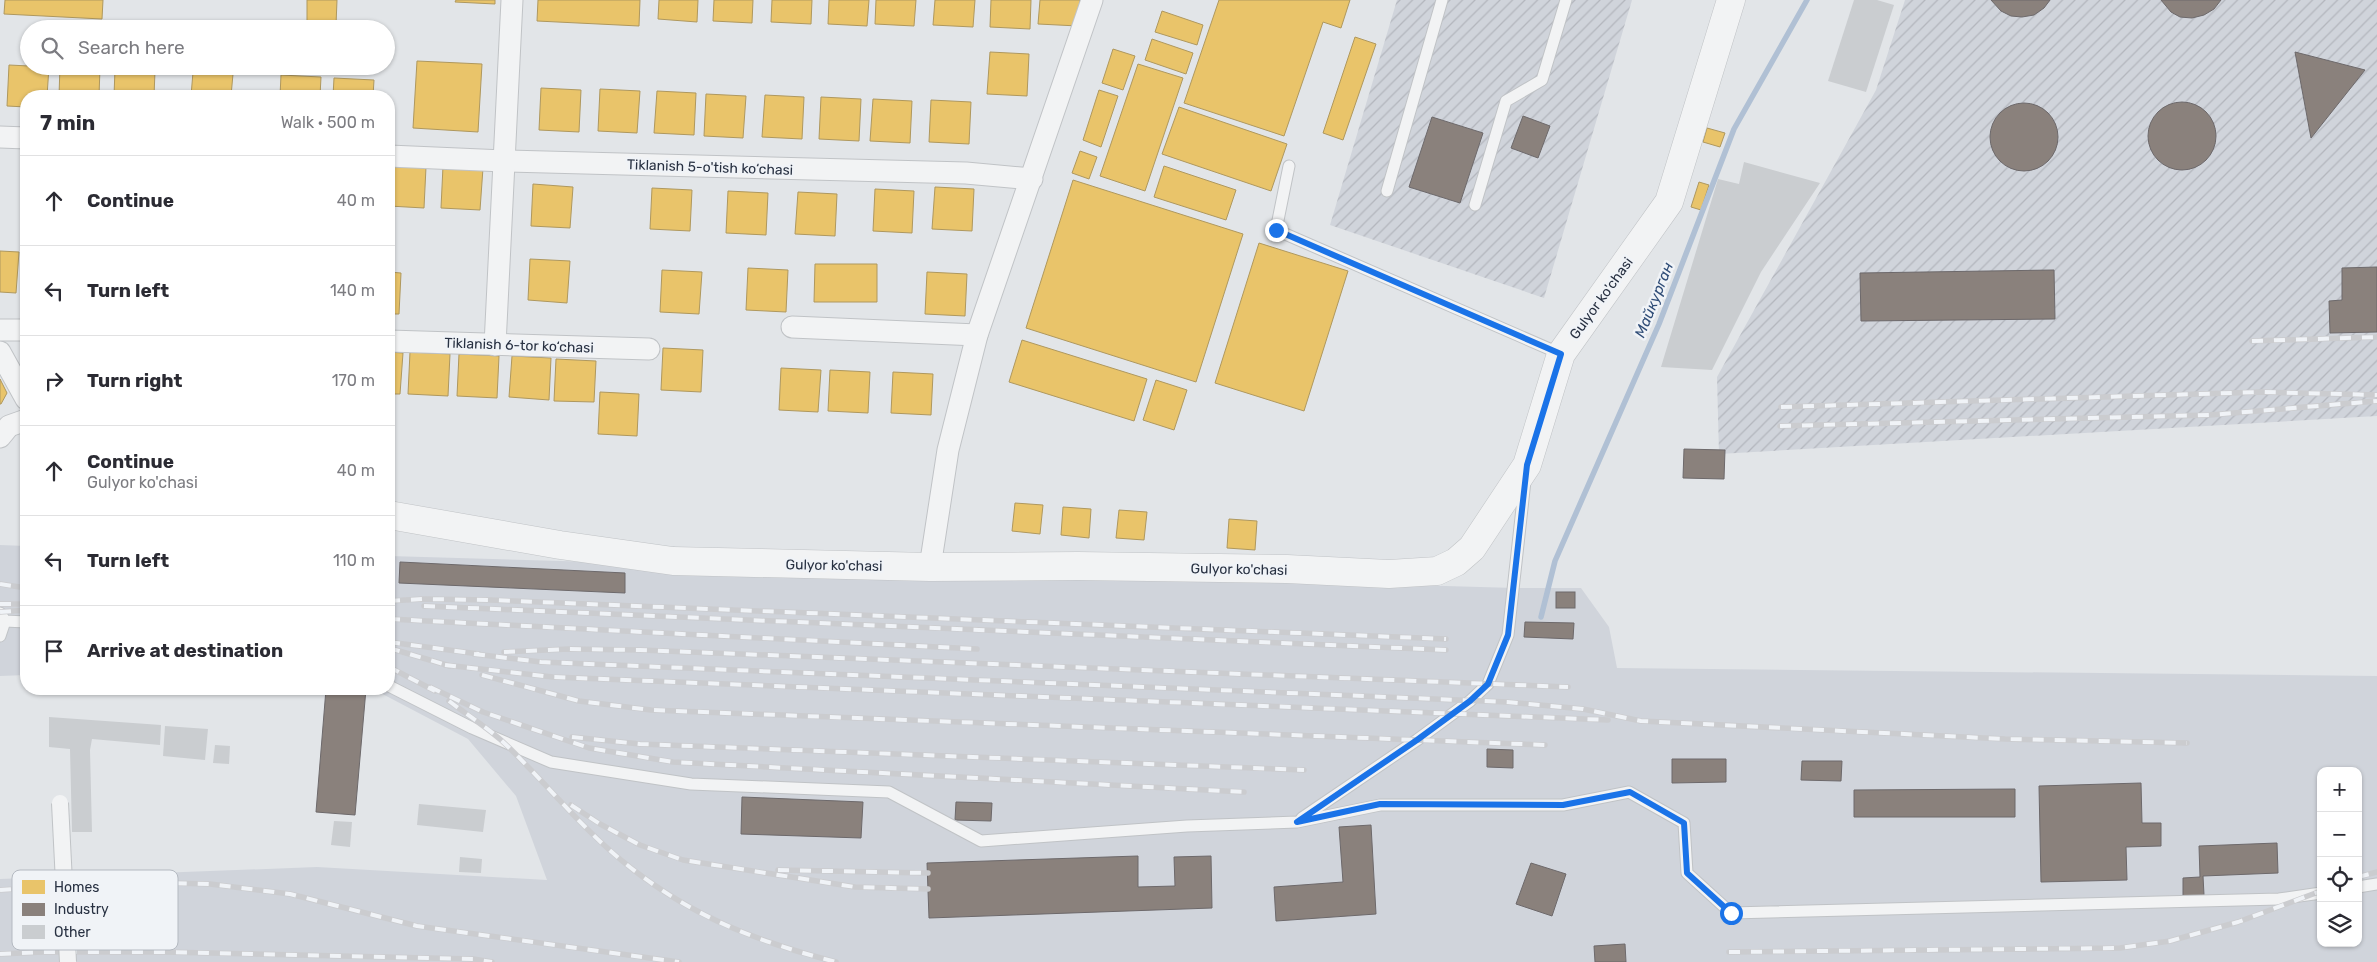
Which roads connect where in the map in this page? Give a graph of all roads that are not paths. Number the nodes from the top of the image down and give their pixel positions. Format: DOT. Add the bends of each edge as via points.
graph roads {
  1 [pos="512,0"];
  2 [pos="1092,0"];
  3 [pos="1442,0"];
  4 [pos="1566,0"];
  5 [pos="1731,0"];
  6 [pos="0,137"];
  7 [pos="20,138"];
  8 [pos="395,156"];
  9 [pos="504,161"];
  10 [pos="1289,166"];
  11 [pos="1032,179"];
  12 [pos="1388,191"];
  13 [pos="1475,204"];
  14 [pos="792,327"];
  15 [pos="0,330"];
  16 [pos="20,330"];
  17 [pos="977,335"];
  18 [pos="395,342"];
  19 [pos="495,345"];
  20 [pos="649,349"];
  21 [pos="0,352"];
  22 [pos="1561,354"];
  23 [pos="20,388"];
  24 [pos="20,422"];
  25 [pos="0,437"];
  26 [pos="1527,465"];
  27 [pos="395,516"];
  28 [pos="930,567"];
  29 [pos="3,617"];
  30 [pos="20,621"];
  31 [pos="0,636"];
  32 [pos="395,689"];
  33 [pos="60,803"];
  34 [pos="1297,822"];
  35 [pos="63,870"];
  36 [pos="2377,884"];
  37 [pos="2362,886"];
  38 [pos="2317,894"];
  1 -- 9 [label="street"];
  2 -- 11 [label="street"];
  3 -- 12 [label="lane"];
  4 -- 13 [label="lane" via="1542,80 1506,101"];
  5 -- 22 [label="street, Gulyor ko'chasi" via="1669,202"];
  6 -- 7 [label="street"];
  8 -- 9 [label="street, Tiklanish 5-o'tish ko‘chasi"];
  9 -- 11 [label="street, Tiklanish 5-o'tish ko‘chasi" via="966,173"];
  9 -- 19 [label="street"];
  10 -- 22 [label="lane" via="1276,230"];
  11 -- 17 [label="street"];
  14 -- 17 [label="street"];
  15 -- 16 [label="street"];
  17 -- 28 [label="street" via="948,450"];
  18 -- 19 [label="street, Tiklanish 6-tor ko‘chasi"];
  19 -- 20 [label="street, Tiklanish 6-tor ko‘chasi"];
  21 -- 23 [label="street"];
  22 -- 26 [label="street, Gulyor ko'chasi"];
  24 -- 25 [label="street" via="9,426"];
  26 -- 28 [label="street, Gulyor ko'chasi" via="1472,548 1456,562 1437,571 1389,574 1078,566"];
  26 -- 34 [label="lane" via="1508,635 1488,684 1417,740"];
  27 -- 28 [label="street, Gulyor ko'chasi" via="673,561"];
  29 -- 30 [label="lane"];
  29 -- 31 [label="lane"];
  32 -- 34 [label="lane" via="472,728 551,762 691,784 889,792 981,841 1186,826"];
  33 -- 35 [label="street, bridge"];
  34 -- 38 [label="lane" via="1380,804 1563,805 1630,792 1684,823 1687,873 1731,913 2279,899"];
  36 -- 37 [label="lane"];
}
